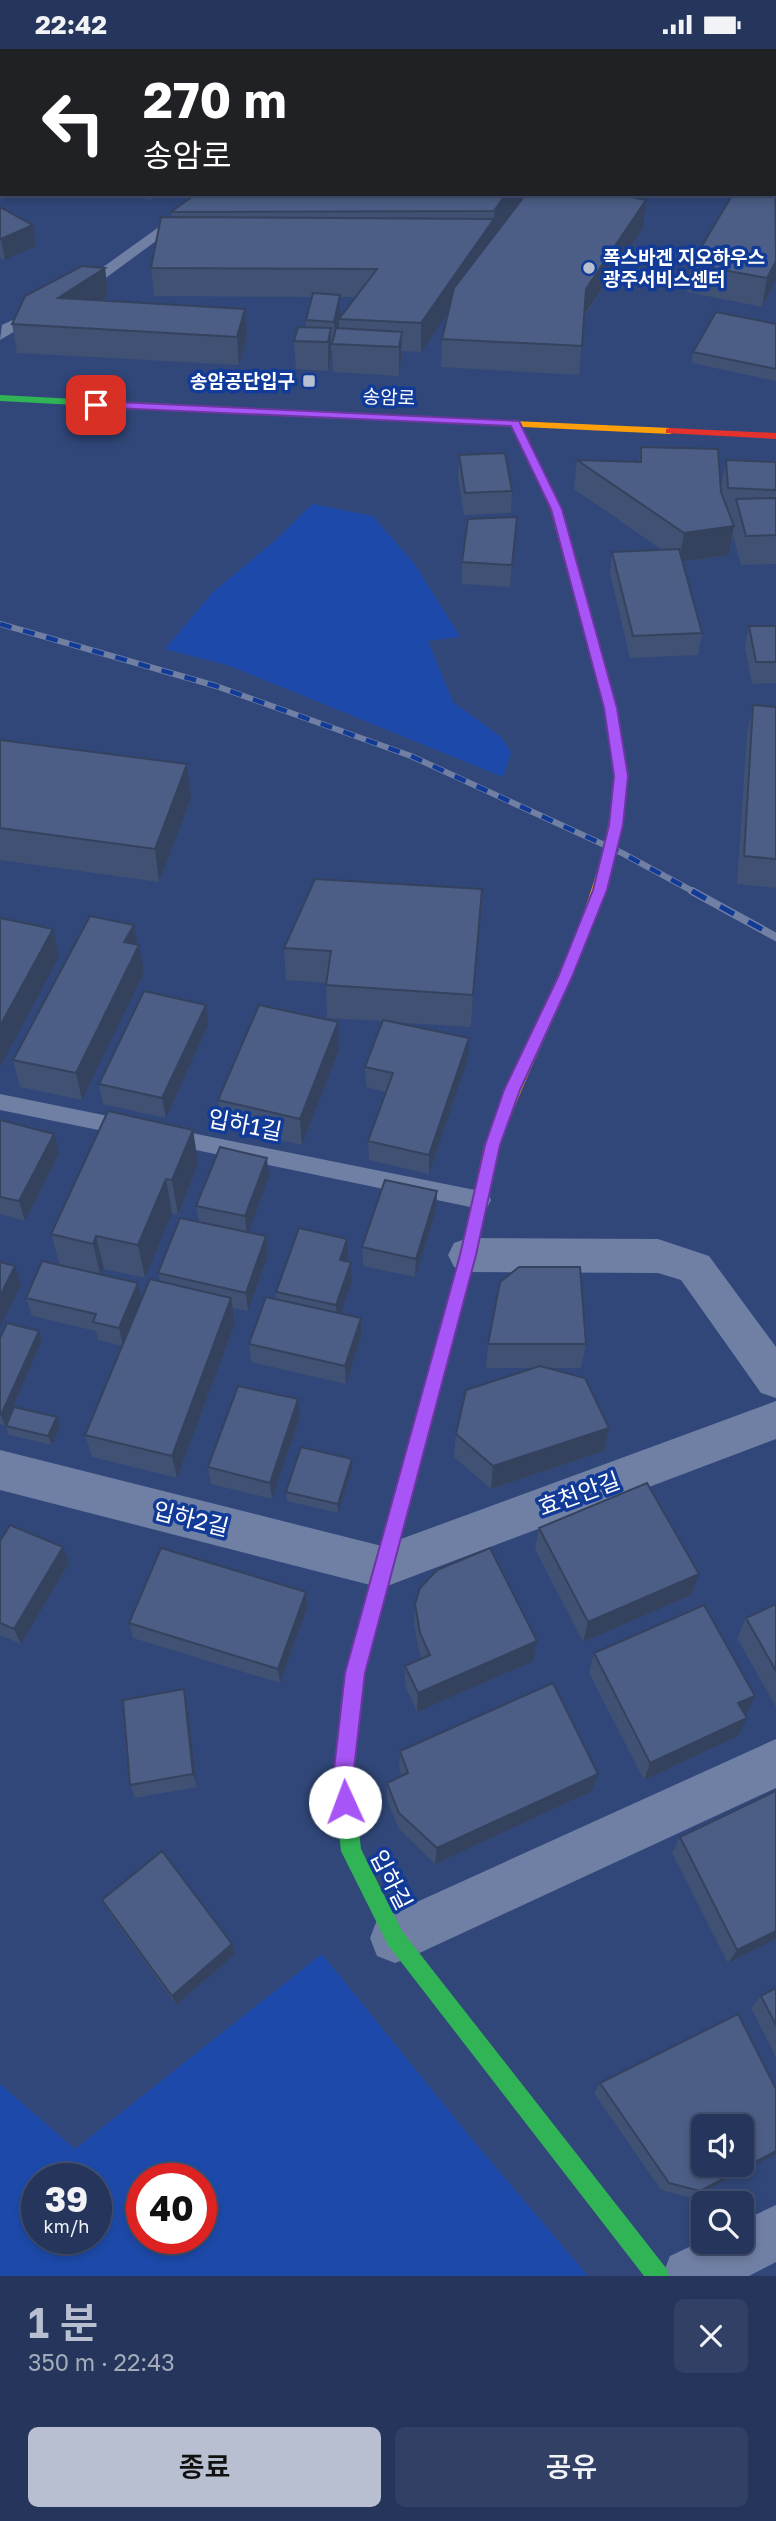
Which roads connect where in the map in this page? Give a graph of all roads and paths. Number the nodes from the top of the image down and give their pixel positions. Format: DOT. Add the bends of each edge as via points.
graph roads {
  1 [pos="211,196"];
  2 [pos="72,293"];
  3 [pos="50,305"];
  4 [pos="0,336"];
  5 [pos="0,398"];
  6 [pos="515,423"];
  7 [pos="776,436"];
  8 [pos="0,1102"];
  9 [pos="480,1200"];
  10 [pos="468,1255"];
  11 [pos="776,1380"];
  12 [pos="776,1420"];
  13 [pos="0,1470"];
  14 [pos="382,1567"];
  15 [pos="776,1763"];
  16 [pos="395,1938"];
  17 [pos="776,2233"];
  18 [pos="658,2276"];
  19 [pos="690,2276"];
  1 -- 2 [label="lane" via="94,282"];
  3 -- 4 [label="lane" via="6,328"];
  5 -- 6 [label="street, 송암로"];
  6 -- 7 [label="street, 송암로"];
  6 -- 9 [label="street, 입하길" via="556,509 610,708 621,776 616,825 600,890 512,1090 492,1145"];
  8 -- 9 [label="lane, 입하1길"];
  9 -- 10 [label="street, 입하길"];
  10 -- 11 [label="street" via="658,1256 695,1268"];
  10 -- 14 [label="street, 입하길"];
  12 -- 14 [label="street, 효천안길"];
  13 -- 14 [label="street, 입하2길"];
  14 -- 16 [label="street, 입하길" via="355,1673 343,1778 351,1851"];
  15 -- 16 [label="street"];
  16 -- 18 [label="street, 입하길"];
  17 -- 19 [label="street"];
}
